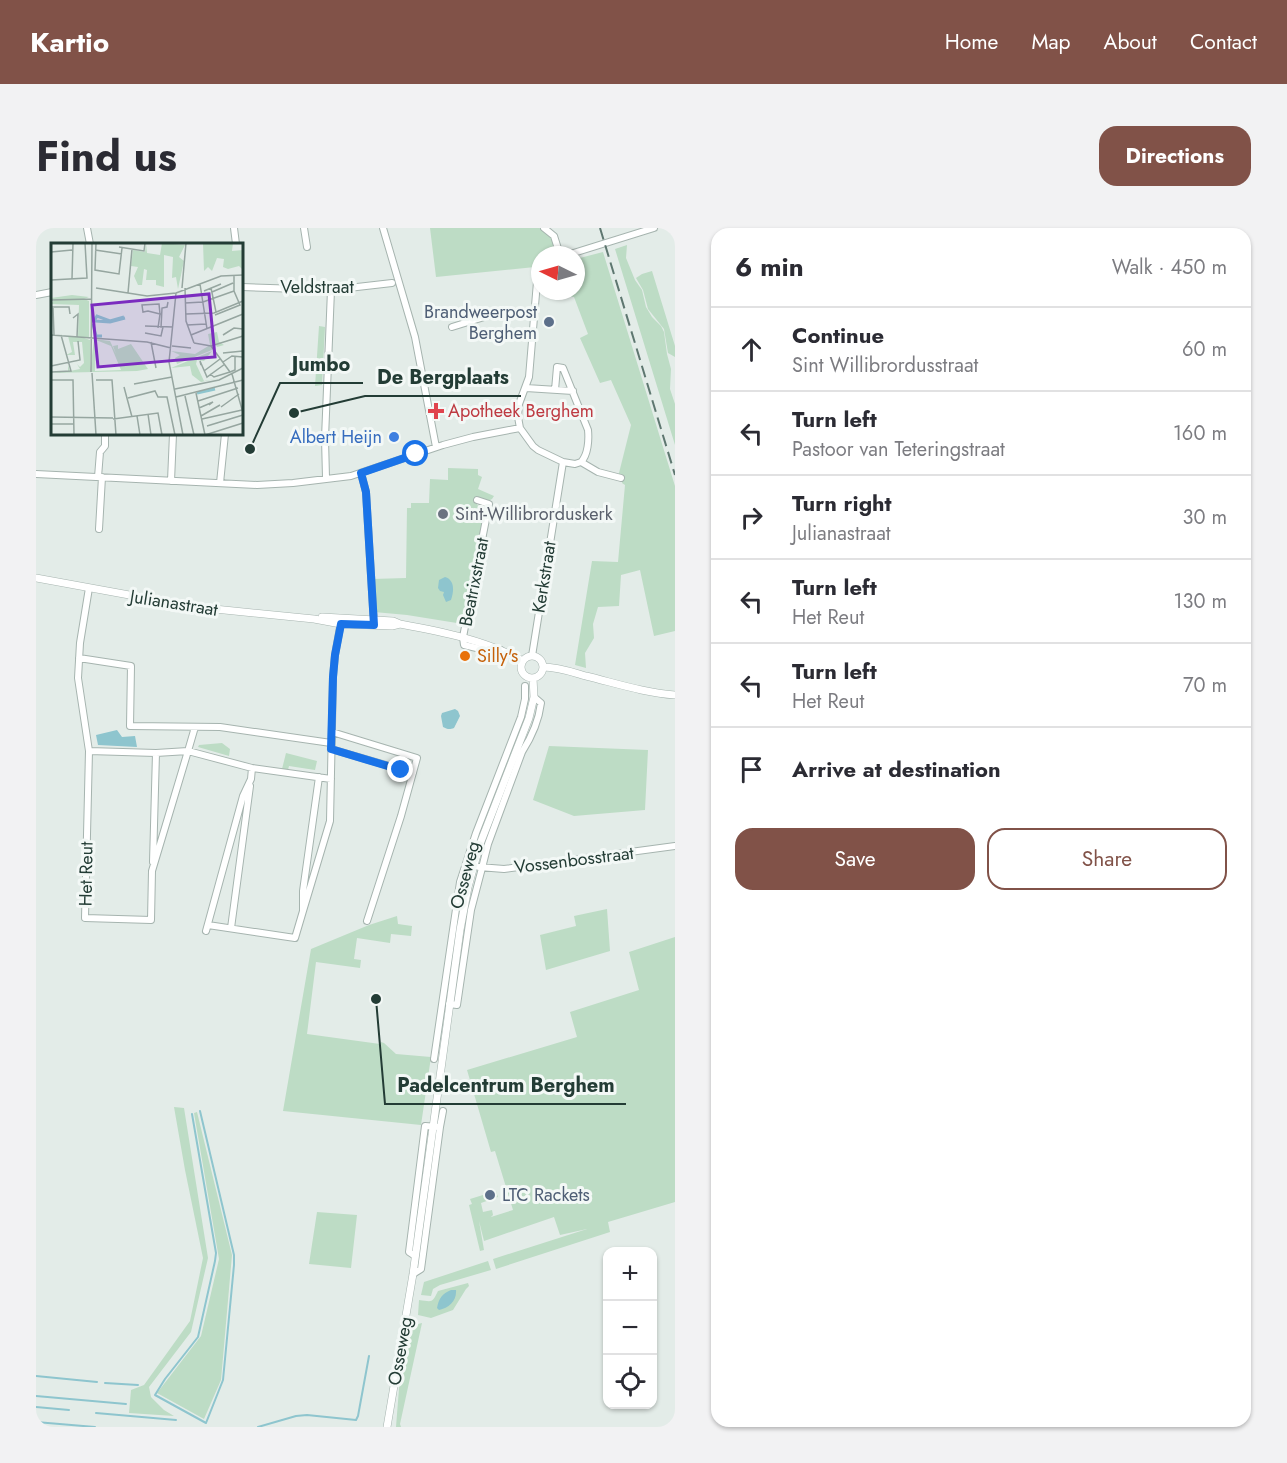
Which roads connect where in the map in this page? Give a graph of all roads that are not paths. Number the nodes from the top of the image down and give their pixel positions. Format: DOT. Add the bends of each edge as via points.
graph roads {
  1 [pos="87,228"];
  2 [pos="234,228"];
  3 [pos="304,228"];
  4 [pos="383,228"];
  5 [pos="544,228"];
  6 [pos="654,228"];
  7 [pos="671,228"];
  8 [pos="675,232"];
  9 [pos="90,243"];
  10 [pos="237,243"];
  11 [pos="557,246"];
  12 [pos="307,247"];
  13 [pos="585,249"];
  14 [pos="392,283"];
  15 [pos="243,287"];
  16 [pos="331,290"];
  17 [pos="51,292"];
  18 [pos="36,295"];
  19 [pos="536,300"];
  20 [pos="535,310"];
  21 [pos="452,327"];
  22 [pos="526,388"];
  23 [pos="555,390"];
  24 [pos="573,391"];
  25 [pos="520,428"];
  26 [pos="105,435"];
  27 [pos="173,435"];
  28 [pos="225,435"];
  29 [pos="436,447"];
  30 [pos="563,462"];
  31 [pos="581,462"];
  32 [pos="361,473"];
  33 [pos="36,474"];
  34 [pos="100,477"];
  35 [pos="326,478"];
  36 [pos="621,478"];
  37 [pos="171,481"];
  38 [pos="220,483"];
  39 [pos="477,500"];
  40 [pos="99,529"];
  41 [pos="36,578"];
  42 [pos="89,588"];
  43 [pos="342,622"];
  44 [pos="374,623"];
  45 [pos="463,637"];
  46 [pos="531,656"];
  47 [pos="79,658"];
  48 [pos="523,661"];
  49 [pos="543,667"];
  50 [pos="533,678"];
  51 [pos="525,686"];
  52 [pos="675,695"];
  53 [pos="534,697"];
  54 [pos="528,708"];
  55 [pos="195,727"];
  56 [pos="332,732"];
  57 [pos="331,746"];
  58 [pos="88,751"];
  59 [pos="188,751"];
  60 [pos="156,753"];
  61 [pos="252,768"];
  62 [pos="413,773"];
  63 [pos="319,777"];
  64 [pos="251,779"];
  65 [pos="331,779"];
  66 [pos="675,846"];
  67 [pos="474,865"];
  68 [pos="482,868"];
  69 [pos="153,872"];
  70 [pos="303,911"];
  71 [pos="367,921"];
  72 [pos="231,928"];
  73 [pos="460,959"];
  74 [pos="439,1050"];
  75 [pos="434,1059"];
  76 [pos="443,1111"];
  77 [pos="436,1126"];
  78 [pos="413,1274"];
  79 [pos="387,1427"];
  1 -- 9 [label="street"];
  2 -- 10 [label="street"];
  3 -- 12 [label="street"];
  4 -- 29 [label="street" via="415,337"];
  5 -- 11 [label="street" via="554,236"];
  6 -- 13 [label="street"];
  7 -- 8 [label="street"];
  14 -- 16 [label="street, Veldstraat"];
  15 -- 16 [label="street, Veldstraat"];
  16 -- 35 [label="street"];
  17 -- 18 [label="street"];
  19 -- 20 [label="street"];
  20 -- 21 [label="street" via="494,314"];
  20 -- 22 [label="street"];
  22 -- 23 [label="street"];
  22 -- 25 [label="street" via="519,404"];
  23 -- 24 [label="street"];
  23 -- 24 [label="street" via="557,367 563,368"];
  24 -- 31 [label="street" via="588,435"];
  25 -- 29 [label="street"];
  25 -- 30 [label="street" via="532,446"];
  26 -- 34 [label="street"];
  27 -- 37 [label="street"];
  28 -- 38 [label="street"];
  29 -- 32 [label="street"];
  30 -- 31 [label="street"];
  30 -- 46 [label="street, Kerkstraat"];
  31 -- 36 [label="street"];
  32 -- 35 [label="street"];
  32 -- 44 [label="street" via="366,492"];
  33 -- 34 [label="street"];
  34 -- 37 [label="street"];
  34 -- 40 [label="street"];
  35 -- 38 [label="street" via="289,484"];
  37 -- 38 [label="street"];
  39 -- 45 [label="street, Beatrixstraat" via="489,504"];
  41 -- 42 [label="street, Julianastraat"];
  42 -- 43 [label="street, Julianastraat" via="195,607"];
  42 -- 47 [label="street, Het Reut"];
  43 -- 44 [label="street, Julianastraat"];
  43 -- 56 [label="street" via="334,666"];
  44 -- 45 [label="street, Julianastraat" via="400,624"];
  45 -- 48 [label="street, Julianastraat"];
  46 -- 48 [label="street"];
  46 -- 49 [label="street" via="540,659"];
  47 -- 55 [label="street" via="130,666 130,726"];
  47 -- 58 [label="street, Het Reut"];
  48 -- 50 [label="street" via="522,671"];
  49 -- 50 [label="street" via="540,675"];
  49 -- 52 [label="street"];
  50 -- 53 [label="street, Osseweg"];
  51 -- 54 [label="street, Osseweg"];
  53 -- 54 [label="street, Osseweg"];
  53 -- 68 [label="street, Osseweg" via="541,703 540,710"];
  54 -- 67 [label="street, Osseweg"];
  54 -- 74 [label="street, Osseweg" via="460,882"];
  55 -- 57 [label="street" via="220,727"];
  55 -- 59 [label="street, Het Reut"];
  56 -- 57 [label="street"];
  56 -- 62 [label="street" via="417,758"];
  57 -- 62 [label="street"];
  57 -- 65 [label="street"];
  58 -- 60 [label="street"];
  58 -- 69 [label="street, Het Reut" via="85,918 152,920"];
  59 -- 60 [label="street"];
  59 -- 61 [label="street"];
  59 -- 69 [label="street, Het Reut"];
  60 -- 69 [label="street, Het Reut"];
  61 -- 63 [label="street"];
  61 -- 64 [label="street"];
  62 -- 71 [label="street"];
  63 -- 65 [label="street"];
  63 -- 70 [label="street"];
  64 -- 72 [label="street"];
  64 -- 72 [label="street" via="207,928"];
  65 -- 70 [label="street" via="330,821"];
  66 -- 68 [label="street, Vossenbosstraat" via="504,869"];
  67 -- 68 [label="street, Vossenbosstraat"];
  67 -- 73 [label="street, Osseweg" via="464,906"];
  68 -- 73 [label="street, Osseweg"];
  70 -- 72 [label="street" via="295,938"];
  73 -- 74 [label="street, Osseweg" via="453,1004"];
  74 -- 75 [label="street, Osseweg"];
  74 -- 77 [label="street, Osseweg"];
  76 -- 77 [label="street, Osseweg"];
  77 -- 78 [label="street, Osseweg" via="422,1178"];
  77 -- 78 [label="street, Osseweg" via="421,1269"];
  78 -- 79 [label="street, Osseweg"];
}
